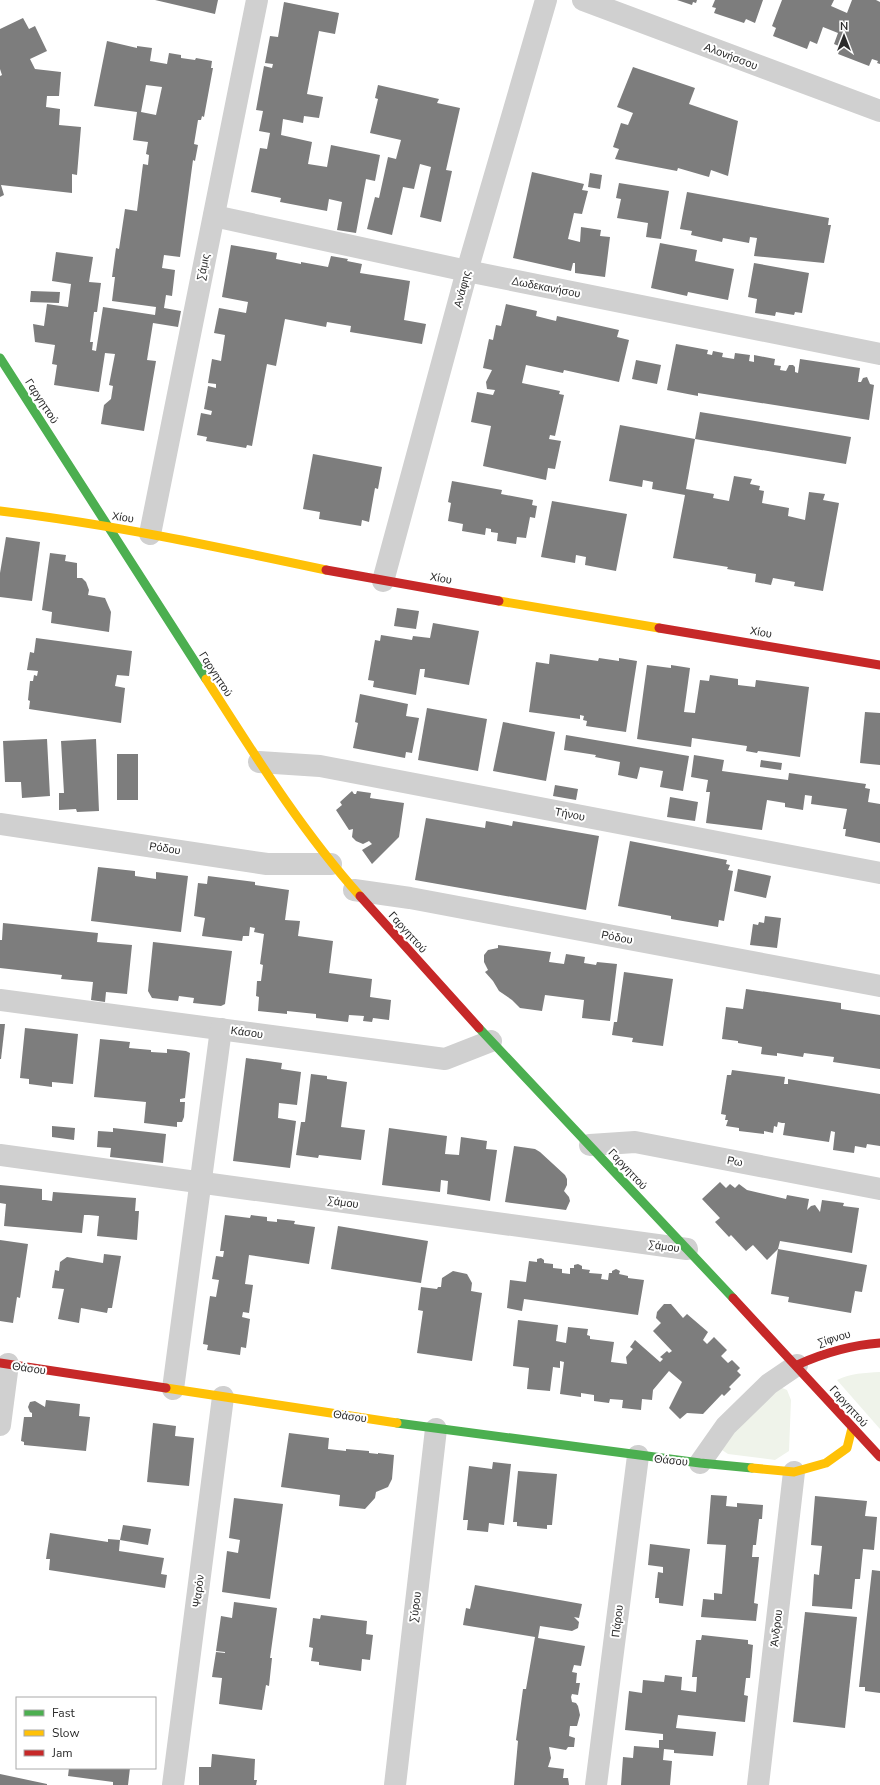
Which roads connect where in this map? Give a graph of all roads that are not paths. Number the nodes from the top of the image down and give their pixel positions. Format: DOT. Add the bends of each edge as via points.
graph roads {
  1 [pos="257,0"];
  2 [pos="546,0"];
  3 [pos="583,0"];
  4 [pos="880,111"];
  5 [pos="214,216"];
  6 [pos="467,271"];
  7 [pos="880,354"];
  8 [pos="0,358"];
  9 [pos="0,511"];
  10 [pos="107,527"];
  11 [pos="150,534"];
  12 [pos="383,580"];
  13 [pos="880,665"];
  14 [pos="259,762"];
  15 [pos="0,824"];
  16 [pos="331,864"];
  17 [pos="880,873"];
  18 [pos="354,890"];
  19 [pos="880,986"];
  20 [pos="0,1000"];
  21 [pos="221,1028"];
  22 [pos="491,1041"];
  23 [pos="590,1145"];
  24 [pos="0,1155"];
  25 [pos="200,1183"];
  26 [pos="880,1189"];
  27 [pos="687,1249"];
  28 [pos="880,1343"];
  29 [pos="4,1364"];
  30 [pos="798,1365"];
  31 [pos="173,1389"];
  32 [pos="223,1397"];
  33 [pos="0,1425"];
  34 [pos="852,1428"];
  35 [pos="436,1429"];
  36 [pos="638,1456"];
  37 [pos="880,1457"];
  38 [pos="700,1463"];
  39 [pos="794,1472"];
  40 [pos="173,1785"];
  41 [pos="395,1785"];
  42 [pos="596,1785"];
  43 [pos="758,1785"];
  1 -- 5 [label="street, Σάμις"];
  2 -- 6 [label="street, Ανάφης"];
  3 -- 4 [label="street, Αλονήσσου"];
  5 -- 6 [label="street, Δωδεκανήσου"];
  5 -- 11 [label="street, Σάμις"];
  6 -- 7 [label="street, Δωδεκανήσου"];
  6 -- 12 [label="street, Ανάφης"];
  8 -- 10 [label="street, Γαργηττού"];
  9 -- 10 [label="street, Χίου" via="47,516"];
  10 -- 11 [label="street, Χίου"];
  10 -- 14 [label="street, Γαργηττού"];
  11 -- 12 [label="street, Χίου"];
  12 -- 13 [label="street, Χίου"];
  14 -- 16 [label="street, Γαργηττού"];
  14 -- 17 [label="street, Τήνου" via="320,766"];
  15 -- 16 [label="street, Ρόδου" via="268,864"];
  16 -- 18 [label="street, Γαργηττού"];
  18 -- 19 [label="street, Ρόδου" via="418,899"];
  18 -- 22 [label="street, Γαργηττού"];
  20 -- 21 [label="street, Κάσου"];
  21 -- 22 [label="street, Κάσου" via="445,1059"];
  21 -- 25 [label="street"];
  22 -- 23 [label="street, Γαργηττού"];
  23 -- 26 [label="street, Ρω" via="635,1142"];
  23 -- 27 [label="street, Γαργηττού"];
  24 -- 25 [label="street, Σάμου"];
  25 -- 27 [label="street, Σάμου"];
  25 -- 31 [label="street"];
  27 -- 30 [label="street, Γαργηττού"];
  28 -- 30 [label="street, Σίφνου" via="859,1343 826,1351"];
  29 -- 31 [label="street, Θάσου"];
  29 -- 33 [label="street"];
  30 -- 34 [label="street, Γαργηττού"];
  30 -- 38 [label="street, Θάσου" via="769,1384 726,1426"];
  31 -- 32 [label="street, Θάσου"];
  32 -- 35 [label="street, Θάσου"];
  32 -- 40 [label="street, Ψαρόν"];
  34 -- 37 [label="street, Γαργηττού"];
  34 -- 39 [label="street, Θάσου" via="847,1448 826,1463"];
  35 -- 36 [label="street, Θάσου"];
  35 -- 41 [label="street, Σύρου"];
  36 -- 38 [label="street, Θάσου"];
  36 -- 42 [label="street, Πάρου"];
  38 -- 39 [label="street, Θάσου"];
  39 -- 43 [label="street, Άνδρου"];
}
